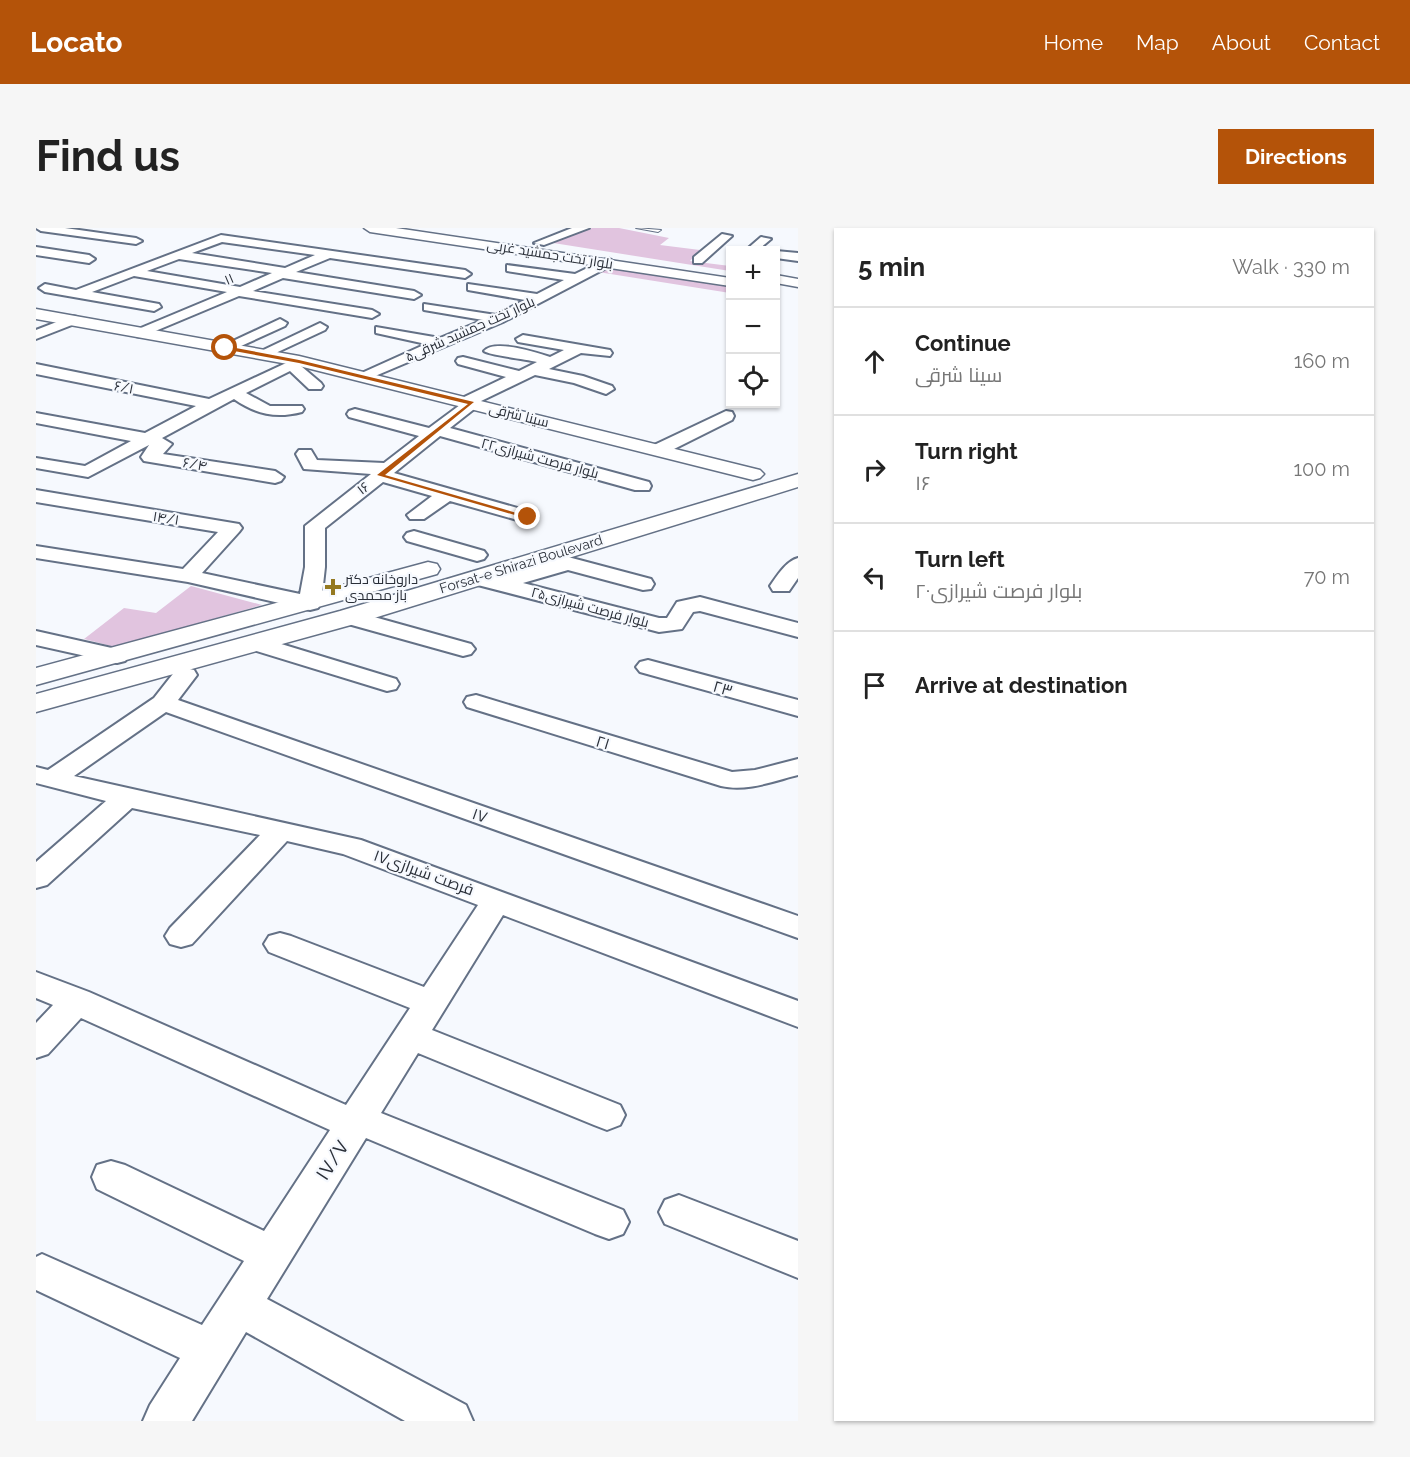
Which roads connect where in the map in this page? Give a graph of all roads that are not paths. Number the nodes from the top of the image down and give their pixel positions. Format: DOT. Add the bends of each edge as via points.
graph roads {
  1 [pos="41,228"];
  2 [pos="370,228"];
  3 [pos="428,228"];
  4 [pos="583,228"];
  5 [pos="639,228"];
  6 [pos="67,229"];
  7 [pos="658,230"];
  8 [pos="198,233"];
  9 [pos="217,233"];
  10 [pos="726,236"];
  11 [pos="36,239"];
  12 [pos="765,239"];
  13 [pos="136,241"];
  14 [pos="540,243"];
  15 [pos="757,246"];
  16 [pos="710,247"];
  17 [pos="726,249"];
  18 [pos="36,251"];
  19 [pos="155,251"];
  20 [pos="329,254"];
  21 [pos="177,255"];
  22 [pos="780,256"];
  23 [pos="798,258"];
  24 [pos="89,259"];
  25 [pos="698,260"];
  26 [pos="608,262"];
  27 [pos="674,264"];
  28 [pos="106,268"];
  29 [pos="511,268"];
  30 [pos="660,271"];
  31 [pos="726,271"];
  32 [pos="132,272"];
  33 [pos="284,273"];
  34 [pos="465,274"];
  35 [pos="577,278"];
  36 [pos="780,280"];
  37 [pos="726,281"];
  38 [pos="798,283"];
  39 [pos="473,287"];
  40 [pos="45,288"];
  41 [pos="376,289"];
  42 [pos="780,290"];
  43 [pos="239,292"];
  44 [pos="798,292"];
  45 [pos="76,294"];
  46 [pos="414,295"];
  47 [pos="539,298"];
  48 [pos="211,303"];
  49 [pos="154,307"];
  50 [pos="429,307"];
  51 [pos="243,308"];
  52 [pos="334,308"];
  53 [pos="36,314"];
  54 [pos="372,314"];
  55 [pos="72,320"];
  56 [pos="495,321"];
  57 [pos="280,323"];
  58 [pos="320,327"];
  59 [pos="381,330"];
  60 [pos="141,333"];
  61 [pos="36,335"];
  62 [pos="441,343"];
  63 [pos="225,348"];
  64 [pos="578,349"];
  65 [pos="491,351"];
  66 [pos="605,353"];
  67 [pos="262,354"];
  68 [pos="463,361"];
  69 [pos="551,361"];
  70 [pos="296,363"];
  71 [pos="36,369"];
  72 [pos="521,375"];
  73 [pos="363,376"];
  74 [pos="315,386"];
  75 [pos="538,389"];
  76 [pos="606,389"];
  77 [pos="234,393"];
  78 [pos="469,402"];
  79 [pos="211,404"];
  80 [pos="296,409"];
  81 [pos="355,414"];
  82 [pos="726,416"];
  83 [pos="36,418"];
  84 [pos="435,432"];
  85 [pos="148,439"];
  86 [pos="658,450"];
  87 [pos="305,454"];
  88 [pos="566,465"];
  89 [pos="39,466"];
  90 [pos="384,472"];
  91 [pos="753,474"];
  92 [pos="797,476"];
  93 [pos="275,477"];
  94 [pos="547,480"];
  95 [pos="642,486"];
  96 [pos="446,495"];
  97 [pos="37,498"];
  98 [pos="417,515"];
  99 [pos="528,517"];
  100 [pos="414,537"];
  101 [pos="36,552"];
  102 [pos="540,558"];
  103 [pos="568,563"];
  104 [pos="798,564"];
  105 [pos="484,572"];
  106 [pos="188,576"];
  107 [pos="643,584"];
  108 [pos="781,586"];
  109 [pos="310,603"];
  110 [pos="349,617"];
  111 [pos="798,630"];
  112 [pos="36,638"];
  113 [pos="255,643"];
  114 [pos="463,649"];
  115 [pos="117,656"];
  116 [pos="648,667"];
  117 [pos="185,675"];
  118 [pos="36,677"];
  119 [pos="387,684"];
  120 [pos="476,702"];
  121 [pos="36,703"];
  122 [pos="163,703"];
  123 [pos="798,708"];
  124 [pos="798,767"];
  125 [pos="43,777"];
  126 [pos="126,798"];
  127 [pos="281,831"];
  128 [pos="36,878"];
  129 [pos="497,899"];
  130 [pos="798,927"];
  131 [pos="181,936"];
  132 [pos="280,944"];
  133 [pos="36,984"];
  134 [pos="77,1001"];
  135 [pos="432,1003"];
  136 [pos="798,1014"];
  137 [pos="411,1036"];
  138 [pos="36,1045"];
  139 [pos="607,1115"];
  140 [pos="356,1122"];
  141 [pos="111,1177"];
  142 [pos="679,1212"];
  143 [pos="609,1222"];
  144 [pos="272,1255"];
  145 [pos="798,1260"];
  146 [pos="42,1273"];
  147 [pos="240,1306"];
  148 [pos="211,1351"];
  149 [pos="166,1421"];
  150 [pos="450,1421"];
  1 -- 6 [label="street"];
  2 -- 26 [label="main road, بلوار تخت جمشید غربی"];
  3 -- 14 [label="main road, بلوار تخت جمشید غربی"];
  4 -- 14 [label="street"];
  5 -- 7 [label="lane"];
  6 -- 11 [label="street"];
  6 -- 13 [label="street"];
  8 -- 9 [label="street"];
  9 -- 20 [label="street"];
  9 -- 21 [label="street"];
  10 -- 16 [label="street"];
  12 -- 15 [label="street"];
  14 -- 27 [label="main road, بلوار تخت جمشید غربی"];
  16 -- 17 [label="street"];
  16 -- 25 [label="street"];
  18 -- 24 [label="street"];
  19 -- 21 [label="street"];
  20 -- 33 [label="street, ۱۱"];
  20 -- 34 [label="street"];
  21 -- 32 [label="street"];
  21 -- 33 [label="street"];
  22 -- 23 [label="street"];
  26 -- 30 [label="main road, بلوار تخت جمشید غربی"];
  26 -- 35 [label="street, بلوار تخت جمشید شرقی۵"];
  27 -- 30 [label="main road"];
  27 -- 31 [label="main road, بلوار تخت جمشید غربی"];
  28 -- 32 [label="street"];
  29 -- 35 [label="street"];
  30 -- 37 [label="main road, بلوار تخت جمشید غربی"];
  32 -- 43 [label="street"];
  32 -- 45 [label="street"];
  33 -- 41 [label="street"];
  33 -- 43 [label="street, ۱۱"];
  35 -- 47 [label="street, بلوار تخت جمشید شرقی۵"];
  36 -- 38 [label="main road"];
  39 -- 47 [label="street"];
  40 -- 45 [label="street"];
  41 -- 46 [label="street"];
  41 -- 52 [label="street"];
  42 -- 44 [label="main road"];
  43 -- 48 [label="street, ۱۱"];
  43 -- 52 [label="street"];
  45 -- 49 [label="street"];
  47 -- 56 [label="street, بلوار تخت جمشید شرقی۵"];
  48 -- 51 [label="street"];
  48 -- 60 [label="street, ۱۱"];
  50 -- 56 [label="street"];
  52 -- 54 [label="street"];
  53 -- 55 [label="main road, سینا شرقی"];
  55 -- 60 [label="main road, سینا شرقی"];
  55 -- 61 [label="street"];
  56 -- 62 [label="street, بلوار تخت جمشید شرقی۵"];
  56 -- 64 [label="street" via="520,334"];
  57 -- 63 [label="street"];
  58 -- 67 [label="street"];
  59 -- 62 [label="street"];
  60 -- 63 [label="main road, سینا شرقی"];
  62 -- 73 [label="street, بلوار تخت جمشید شرقی۵"];
  63 -- 67 [label="main road, سینا شرقی"];
  64 -- 66 [label="street"];
  64 -- 69 [label="street, ۱۶"];
  65 -- 69 [label="street" via="518,352"];
  67 -- 70 [label="main road, سینا شرقی"];
  68 -- 72 [label="street"];
  69 -- 72 [label="street, ۱۶"];
  70 -- 73 [label="main road, سینا شرقی"];
  70 -- 74 [label="street"];
  70 -- 77 [label="street"];
  71 -- 79 [label="street, ۶/۱"];
  72 -- 75 [label="street"];
  72 -- 76 [label="street" via="578,379"];
  72 -- 78 [label="street, ۱۶"];
  73 -- 78 [label="main road, سینا شرقی"];
  77 -- 79 [label="street"];
  77 -- 80 [label="street" via="261,410 278,413"];
  78 -- 84 [label="street, ۱۶"];
  78 -- 86 [label="main road, سینا شرقی"];
  79 -- 85 [label="street"];
  81 -- 84 [label="street, بلوار فرصت شیرازی۲۲"];
  82 -- 86 [label="street"];
  83 -- 85 [label="street"];
  84 -- 88 [label="street, بلوار فرصت شیرازی۲۲"];
  84 -- 90 [label="street, ۱۶"];
  85 -- 89 [label="street" via="88,472"];
  85 -- 93 [label="street, ۶/۴" via="163,444 150,457"];
  86 -- 91 [label="main road, سینا شرقی"];
  87 -- 90 [label="street" via="310,465"];
  88 -- 94 [label="street"];
  88 -- 95 [label="street, بلوار فرصت شیرازی۲۲"];
  90 -- 96 [label="street"];
  90 -- 109 [label="street, ۱۶" via="315,526"];
  91 -- 92 [label="main road, Forsat-e Shirazi Boulevard"];
  91 -- 105 [label="main road, Forsat-e Shirazi Boulevard"];
  92 -- 102 [label="main road, Forsat-e Shirazi Boulevard"];
  96 -- 98 [label="street"];
  96 -- 99 [label="street"];
  97 -- 106 [label="street, ۱۴/۱" via="232,528"];
  100 -- 105 [label="street"];
  101 -- 106 [label="street"];
  102 -- 103 [label="street"];
  102 -- 105 [label="main road, Forsat-e Shirazi Boulevard"];
  103 -- 105 [label="street"];
  103 -- 107 [label="street"];
  104 -- 108 [label="street"];
  105 -- 109 [label="main road, Forsat-e Shirazi Boulevard"];
  105 -- 110 [label="main road, Forsat-e Shirazi Boulevard"];
  105 -- 111 [label="street, بلوار فرصت شیرازی۲۵" via="659,625 674,624 686,607 700,604"];
  106 -- 109 [label="street"];
  109 -- 115 [label="main road, Forsat-e Shirazi Boulevard"];
  110 -- 113 [label="main road, Forsat-e Shirazi Boulevard"];
  110 -- 114 [label="street"];
  112 -- 115 [label="street"];
  113 -- 119 [label="street"];
  113 -- 121 [label="main road, Forsat-e Shirazi Boulevard"];
  115 -- 118 [label="main road, Forsat-e Shirazi Boulevard"];
  116 -- 123 [label="street, ۲۳"];
  117 -- 122 [label="street"];
  120 -- 124 [label="street, ۲۱" via="731,780"];
  122 -- 125 [label="street"];
  122 -- 130 [label="street, ۱۷"];
  125 -- 126 [label="street, ۱۷فرصت شیرازی"];
  126 -- 127 [label="street, ۱۷فرصت شیرازی"];
  126 -- 128 [label="street"];
  127 -- 129 [label="street, ۱۷فرصت شیرازی" via="351,846"];
  127 -- 131 [label="street"];
  129 -- 135 [label="street, ۱۷/۷"];
  129 -- 136 [label="street, ۱۷فرصت شیرازی"];
  132 -- 135 [label="street"];
  133 -- 134 [label="street"];
  134 -- 138 [label="street"];
  134 -- 140 [label="street"];
  135 -- 137 [label="street, ۱۷/۷"];
  137 -- 139 [label="street"];
  137 -- 140 [label="street, ۱۷/۷"];
  140 -- 143 [label="street"];
  140 -- 144 [label="street, ۱۷/۷"];
  141 -- 144 [label="street"];
  142 -- 145 [label="street"];
  144 -- 147 [label="street, ۱۷/۷"];
  146 -- 148 [label="street"];
  147 -- 148 [label="street, ۱۷/۷"];
  147 -- 150 [label="street"];
  148 -- 149 [label="street, ۱۷/۷"];
}
